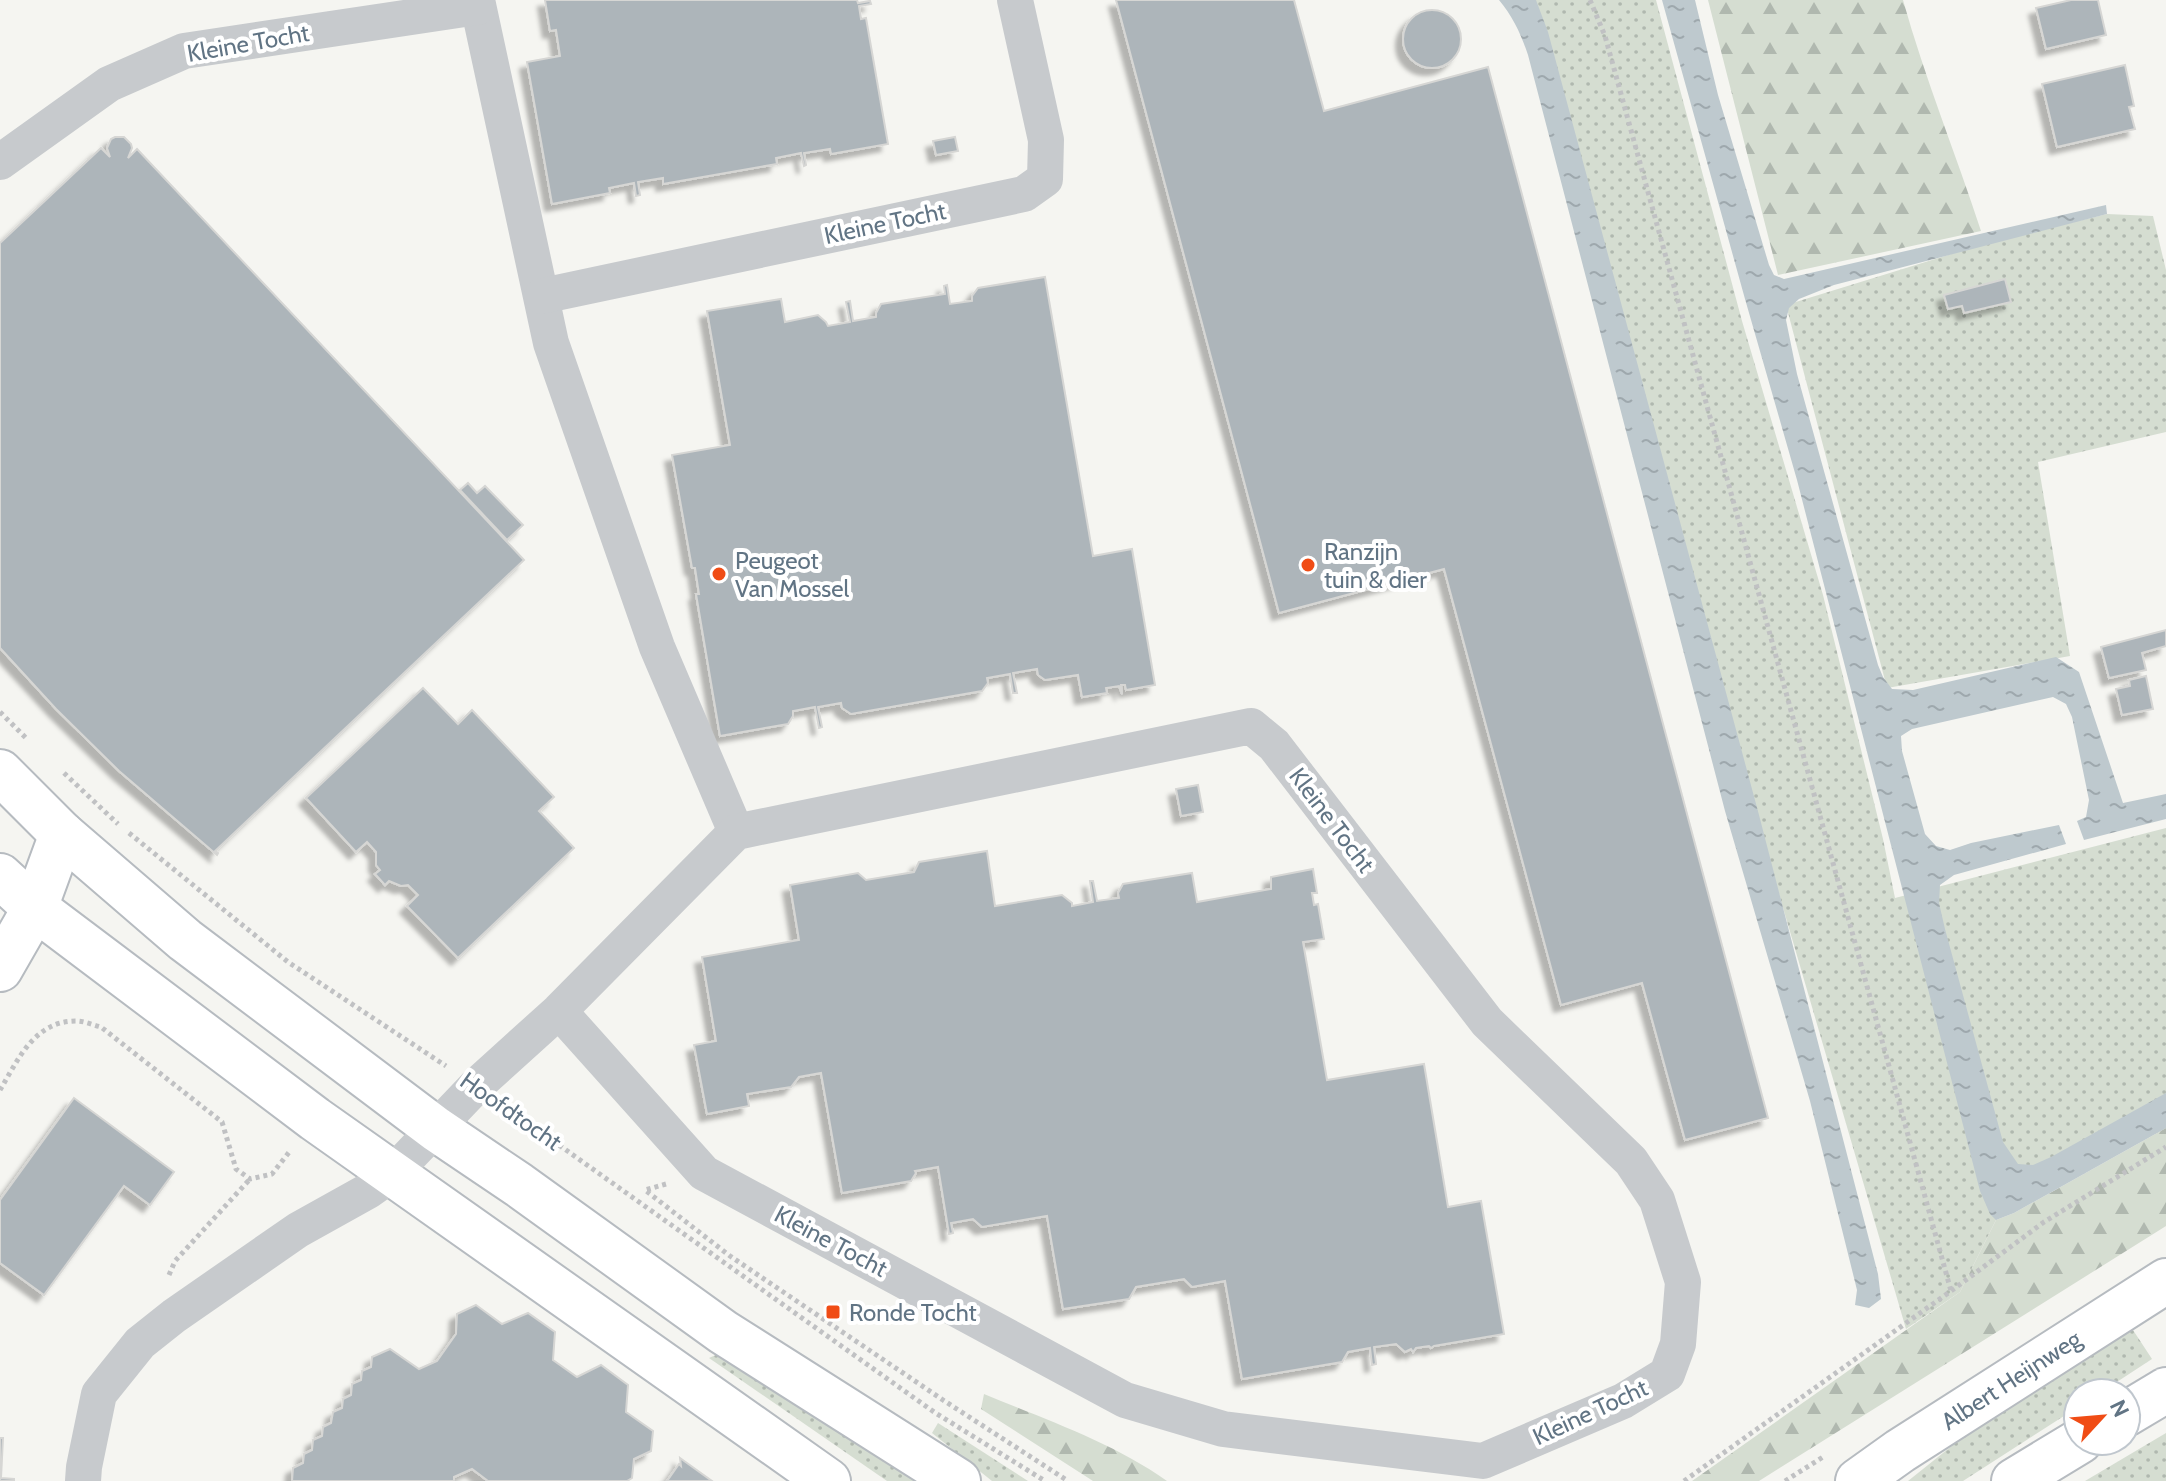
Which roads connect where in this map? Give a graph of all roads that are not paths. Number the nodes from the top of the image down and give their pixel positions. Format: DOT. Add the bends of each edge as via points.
graph roads {
  1 [pos="1015,0"];
  2 [pos="477,3"];
  3 [pos="0,162"];
  4 [pos="542,296"];
  5 [pos="0,772"];
  6 [pos="736,832"];
  7 [pos="62,834"];
  8 [pos="10,887"];
  9 [pos="0,969"];
  10 [pos="559,1011"];
  11 [pos="436,1129"];
  12 [pos="392,1174"];
  13 [pos="2166,1281"];
  14 [pos="2166,1390"];
  15 [pos="2142,1404"];
  16 [pos="2062,1452"];
  17 [pos="83,1481"];
  18 [pos="828,1481"];
  19 [pos="958,1481"];
  20 [pos="1858,1481"];
  21 [pos="2014,1481"];
  1 -- 4 [label="street, Kleine Tocht" via="1046,140 1045,179 1024,194"];
  2 -- 3 [label="street, Kleine Tocht" via="184,51 109,84"];
  2 -- 4 [label="street, Kleine Tocht"];
  4 -- 6 [label="street, Kleine Tocht" via="551,343 657,647"];
  5 -- 7 [label="main road"];
  6 -- 10 [label="street"];
  6 -- 10 [label="street, Kleine Tocht" via="1251,726 1274,745 1487,1022 1631,1161 1657,1200 1683,1282 1678,1344 1667,1374 1623,1401 1483,1461 1223,1429 1125,1400 704,1173"];
  7 -- 8 [label="main road"];
  7 -- 11 [label="main road" via="185,940"];
  8 -- 9 [label="main road"];
  8 -- 12 [label="main road"];
  10 -- 11 [label="street"];
  11 -- 12 [label="street"];
  11 -- 19 [label="main road" via="723,1332"];
  12 -- 17 [label="street" via="298,1230 140,1343 99,1394"];
  12 -- 18 [label="main road"];
  13 -- 20 [label="main road, Albert Heijnweg"];
  14 -- 15 [label="main road"];
  16 -- 21 [label="main road"];
}
